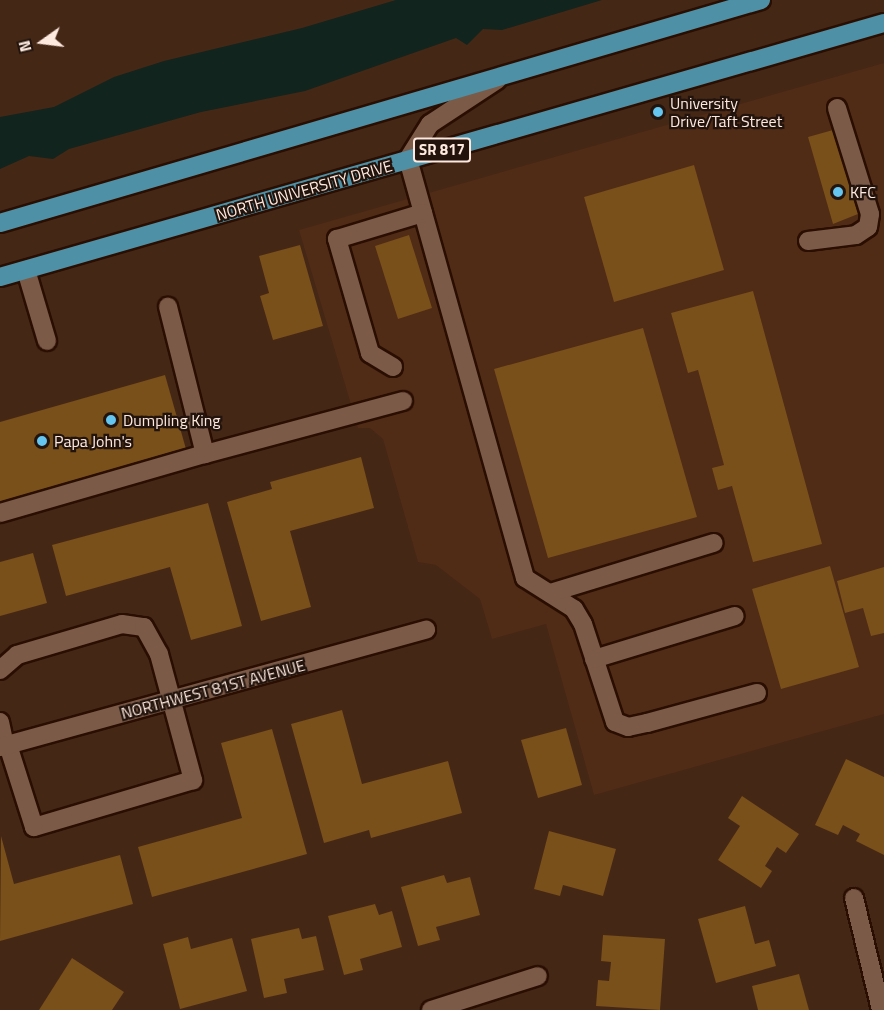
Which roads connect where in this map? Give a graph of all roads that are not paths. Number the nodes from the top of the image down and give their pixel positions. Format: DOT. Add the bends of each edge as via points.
graph roads {
  1 [pos="761,0"];
  2 [pos="884,23"];
  3 [pos="497,80"];
  4 [pos="837,108"];
  5 [pos="408,159"];
  6 [pos="423,213"];
  7 [pos="0,223"];
  8 [pos="808,241"];
  9 [pos="26,270"];
  10 [pos="0,277"];
  11 [pos="168,307"];
  12 [pos="47,341"];
  13 [pos="393,367"];
  14 [pos="403,401"];
  15 [pos="205,454"];
  16 [pos="0,513"];
  17 [pos="714,543"];
  18 [pos="550,593"];
  19 [pos="735,616"];
  20 [pos="426,630"];
  21 [pos="594,659"];
  22 [pos="0,670"];
  23 [pos="757,693"];
  24 [pos="172,700"];
  25 [pos="0,722"];
  26 [pos="4,746"];
  27 [pos="854,898"];
  28 [pos="538,976"];
  29 [pos="430,1010"];
  30 [pos="881,1010"];
  1 -- 3 [label="main road"];
  2 -- 5 [label="main road, NORTH UNIVERSITY DRIVE / SR 817"];
  3 -- 5 [label="street" via="430,124"];
  3 -- 7 [label="main road"];
  4 -- 8 [label="street" via="870,214 868,227 856,235"];
  5 -- 6 [label="street"];
  5 -- 9 [label="main road, NORTH UNIVERSITY DRIVE / SR 817"];
  6 -- 13 [label="street" via="337,239 370,353"];
  6 -- 18 [label="street" via="525,578"];
  9 -- 10 [label="main road, NORTH UNIVERSITY DRIVE / SR 817"];
  9 -- 12 [label="street"];
  11 -- 15 [label="street"];
  14 -- 15 [label="street"];
  15 -- 16 [label="street"];
  17 -- 18 [label="street"];
  18 -- 21 [label="street" via="578,616"];
  19 -- 21 [label="street"];
  20 -- 24 [label="street, NORTHWEST 81ST AVENUE"];
  21 -- 23 [label="street" via="615,722 628,727"];
  22 -- 24 [label="street" via="17,655 122,624 144,627 159,654"];
  24 -- 26 [label="street, NORTHWEST 81ST AVENUE"];
  24 -- 26 [label="street" via="193,780 34,827"];
  25 -- 26 [label="street"];
  27 -- 30 [label="street"];
  28 -- 29 [label="street"];
}
